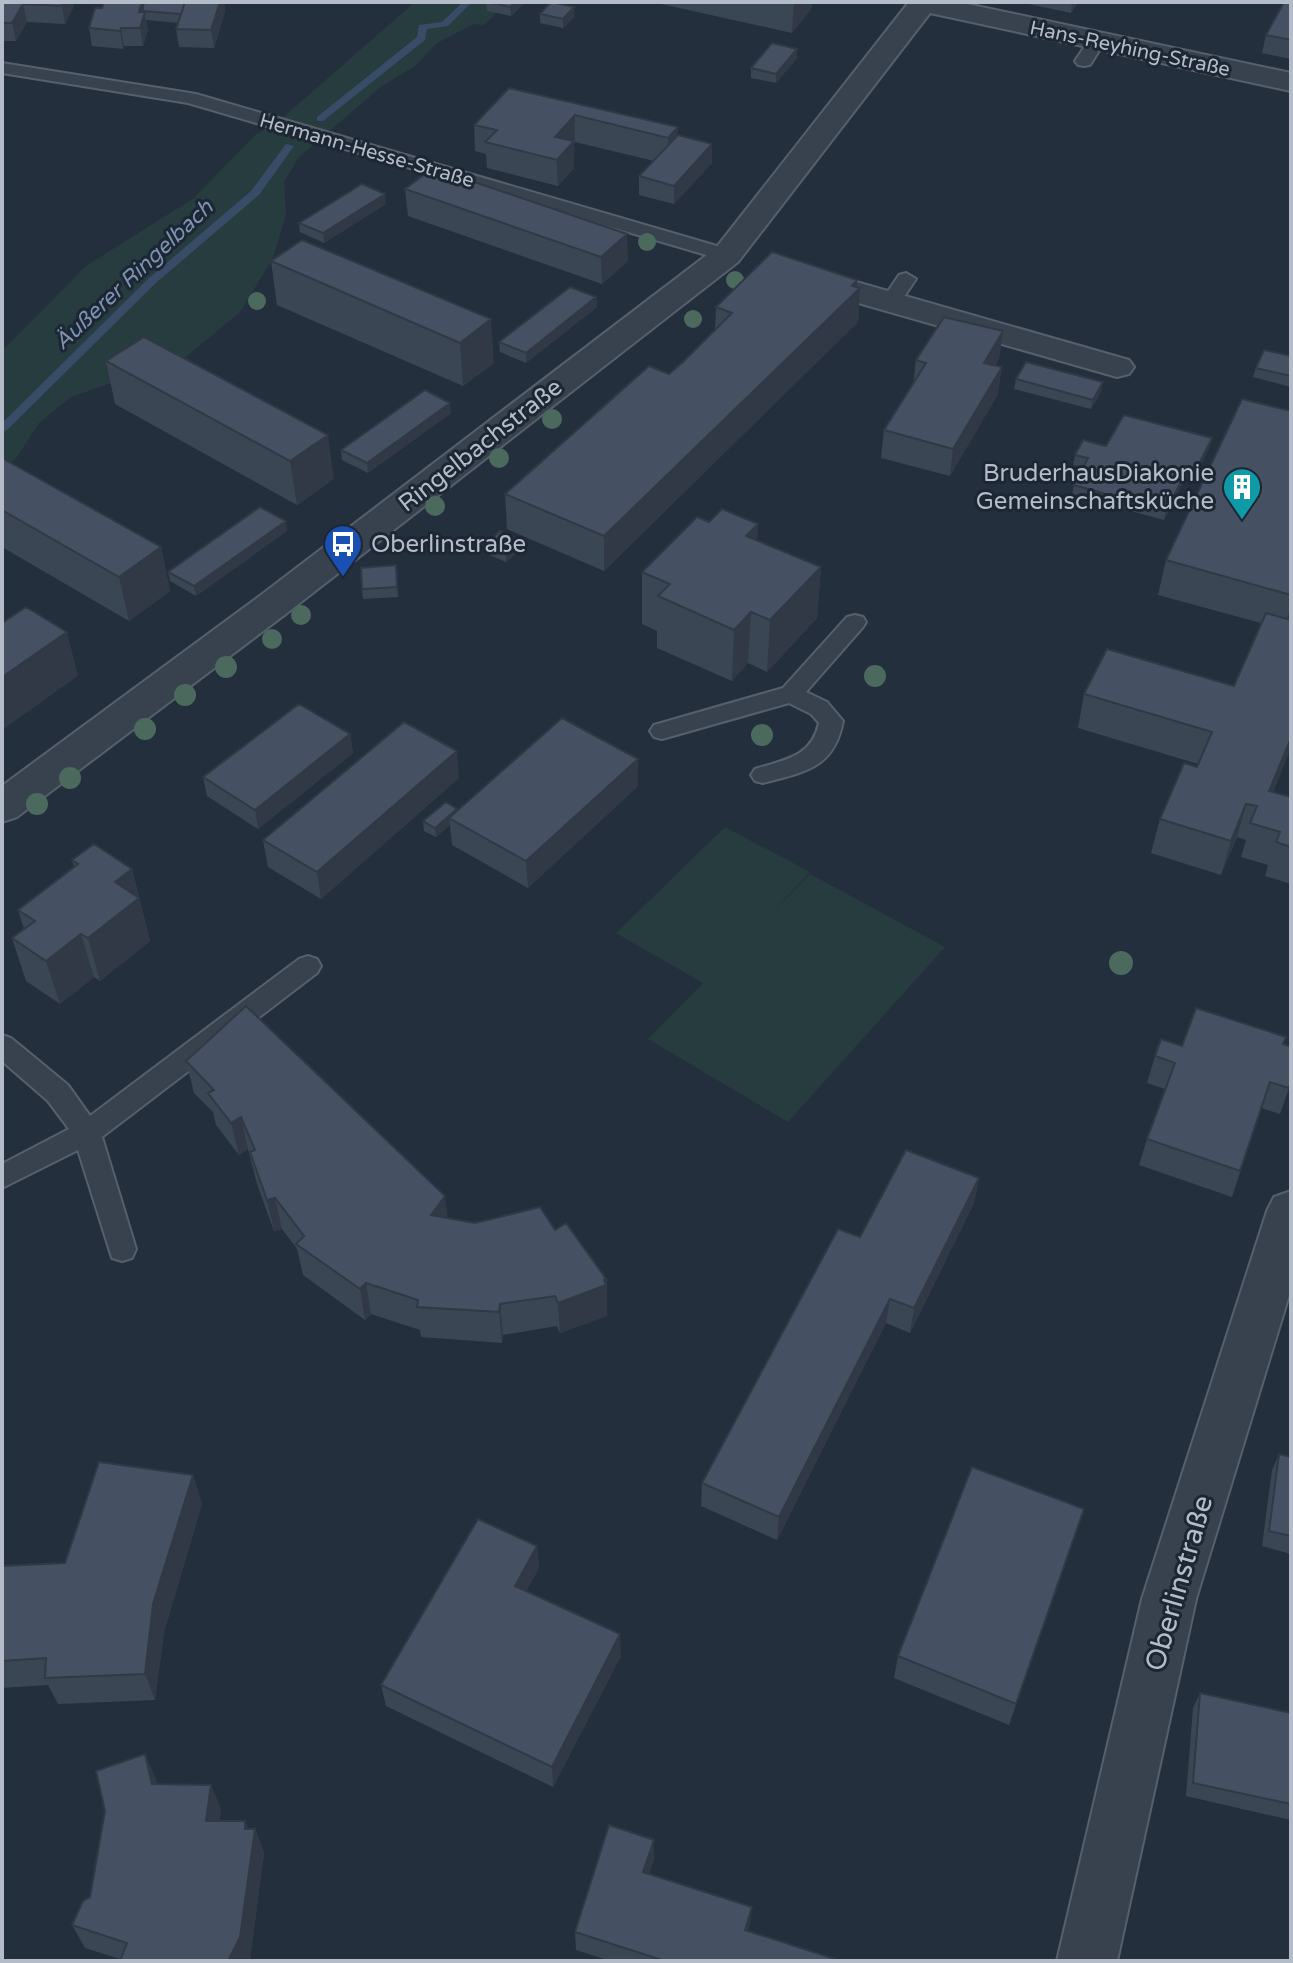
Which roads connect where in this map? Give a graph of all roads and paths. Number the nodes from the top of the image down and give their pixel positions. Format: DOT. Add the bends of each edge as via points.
graph roads {
  1 [pos="923,3"];
  2 [pos="2,68"];
  3 [pos="1291,82"];
  4 [pos="752,262"];
  5 [pos="1117,367"];
  6 [pos="855,622"];
  7 [pos="791,694"];
  8 [pos="662,731"];
  9 [pos="763,775"];
  10 [pos="2,807"];
  11 [pos="308,966"];
  12 [pos="2,1045"];
  13 [pos="87,1133"];
  14 [pos="2,1177"];
  15 [pos="1291,1211"];
  16 [pos="122,1249"];
  17 [pos="1087,1961"];
  1 -- 3 [label="street, Hans-Reyhing-Straße" via="1091,51"];
  1 -- 4 [label="street, Ringelbachstraße"];
  2 -- 4 [label="lane, Hermann-Hesse-Straße" via="190,98"];
  4 -- 5 [label="street" via="898,291"];
  4 -- 10 [label="street, Ringelbachstraße" via="274,604"];
  6 -- 7 [label="lane"];
  7 -- 8 [label="lane"];
  7 -- 9 [label="lane" via="819,708 831,721 830,735 825,748 806,762"];
  11 -- 13 [label="lane"];
  12 -- 13 [label="lane" via="58,1093"];
  13 -- 14 [label="lane"];
  13 -- 16 [label="lane"];
  15 -- 17 [label="street, Oberlinstraße" via="1169,1599"];
}
